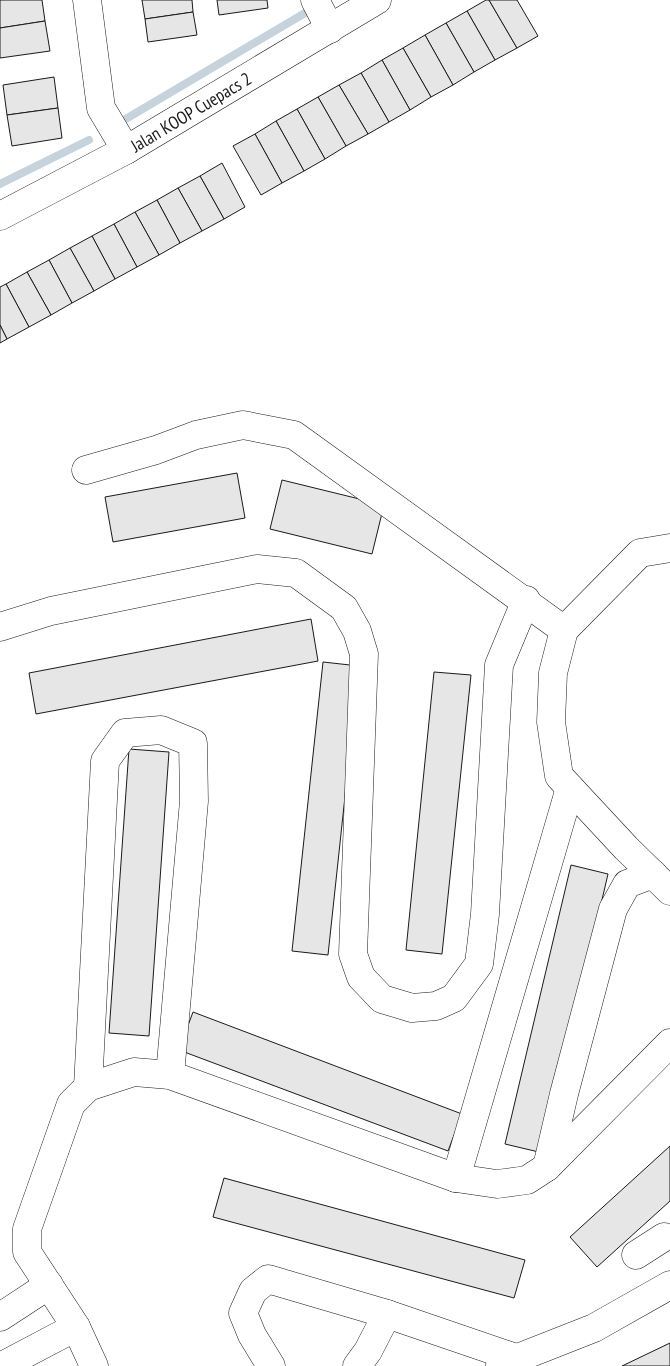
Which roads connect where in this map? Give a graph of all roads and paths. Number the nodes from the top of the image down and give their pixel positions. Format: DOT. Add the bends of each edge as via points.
graph roads {
  1 [pos="87,0"];
  2 [pos="315,0"];
  3 [pos="377,0"];
  4 [pos="330,29"];
  5 [pos="126,150"];
  6 [pos="0,216"];
  7 [pos="86,470"];
  8 [pos="670,548"];
  9 [pos="526,600"];
  10 [pos="0,627"];
  11 [pos="564,630"];
  12 [pos="570,788"];
  13 [pos="661,882"];
  14 [pos="670,1043"];
  15 [pos="170,1075"];
  16 [pos="88,1087"];
  17 [pos="547,1167"];
  18 [pos="456,1178"];
  19 [pos="668,1239"];
  20 [pos="636,1255"];
  21 [pos="49,1285"];
  22 [pos="670,1285"];
  23 [pos="387,1314"];
  24 [pos="0,1317"];
  25 [pos="76,1327"];
  26 [pos="507,1362"];
  27 [pos="2,1366"];
  28 [pos="94,1366"];
  29 [pos="271,1366"];
  30 [pos="357,1366"];
  1 -- 5 [label="street" via="101,108"];
  2 -- 4 [label="street"];
  3 -- 4 [label="street, Jalan KOOP Cuepacs 2"];
  4 -- 5 [label="street, Jalan KOOP Cuepacs 2"];
  5 -- 6 [label="street, Jalan KOOP Cuepacs 2"];
  7 -- 9 [label="street" via="196,435 243,425 294,435"];
  8 -- 11 [label="street" via="640,553"];
  9 -- 10 [label="street" via="499,665 485,914 479,964 454,998 436,1006 412,1008 382,999 361,977 352,954 364,654 357,631 344,608 296,573 257,569 51,611"];
  9 -- 11 [label="street"];
  11 -- 12 [label="street" via="553,673 551,722 559,776"];
  12 -- 13 [label="street"];
  12 -- 18 [label="street"];
  13 -- 17 [label="street" via="627,884 613,909"];
  14 -- 17 [label="street"];
  15 -- 16 [label="street" via="134,1072"];
  15 -- 16 [label="street" via="194,801 193,743 160,730 124,733 105,761"];
  15 -- 18 [label="street"];
  16 -- 21 [label="street" via="71,1104 27,1229 27,1252"];
  17 -- 18 [label="street" via="527,1180 497,1184"];
  19 -- 20 [label="street"];
  21 -- 24 [label="street"];
  21 -- 25 [label="street"];
  22 -- 26 [label="street" via="594,1328"];
  23 -- 26 [label="street"];
  23 -- 29 [label="street" via="268,1279 253,1291 243,1313"];
  23 -- 30 [label="street" via="368,1352"];
  25 -- 27 [label="street"];
  25 -- 28 [label="street"];
}
